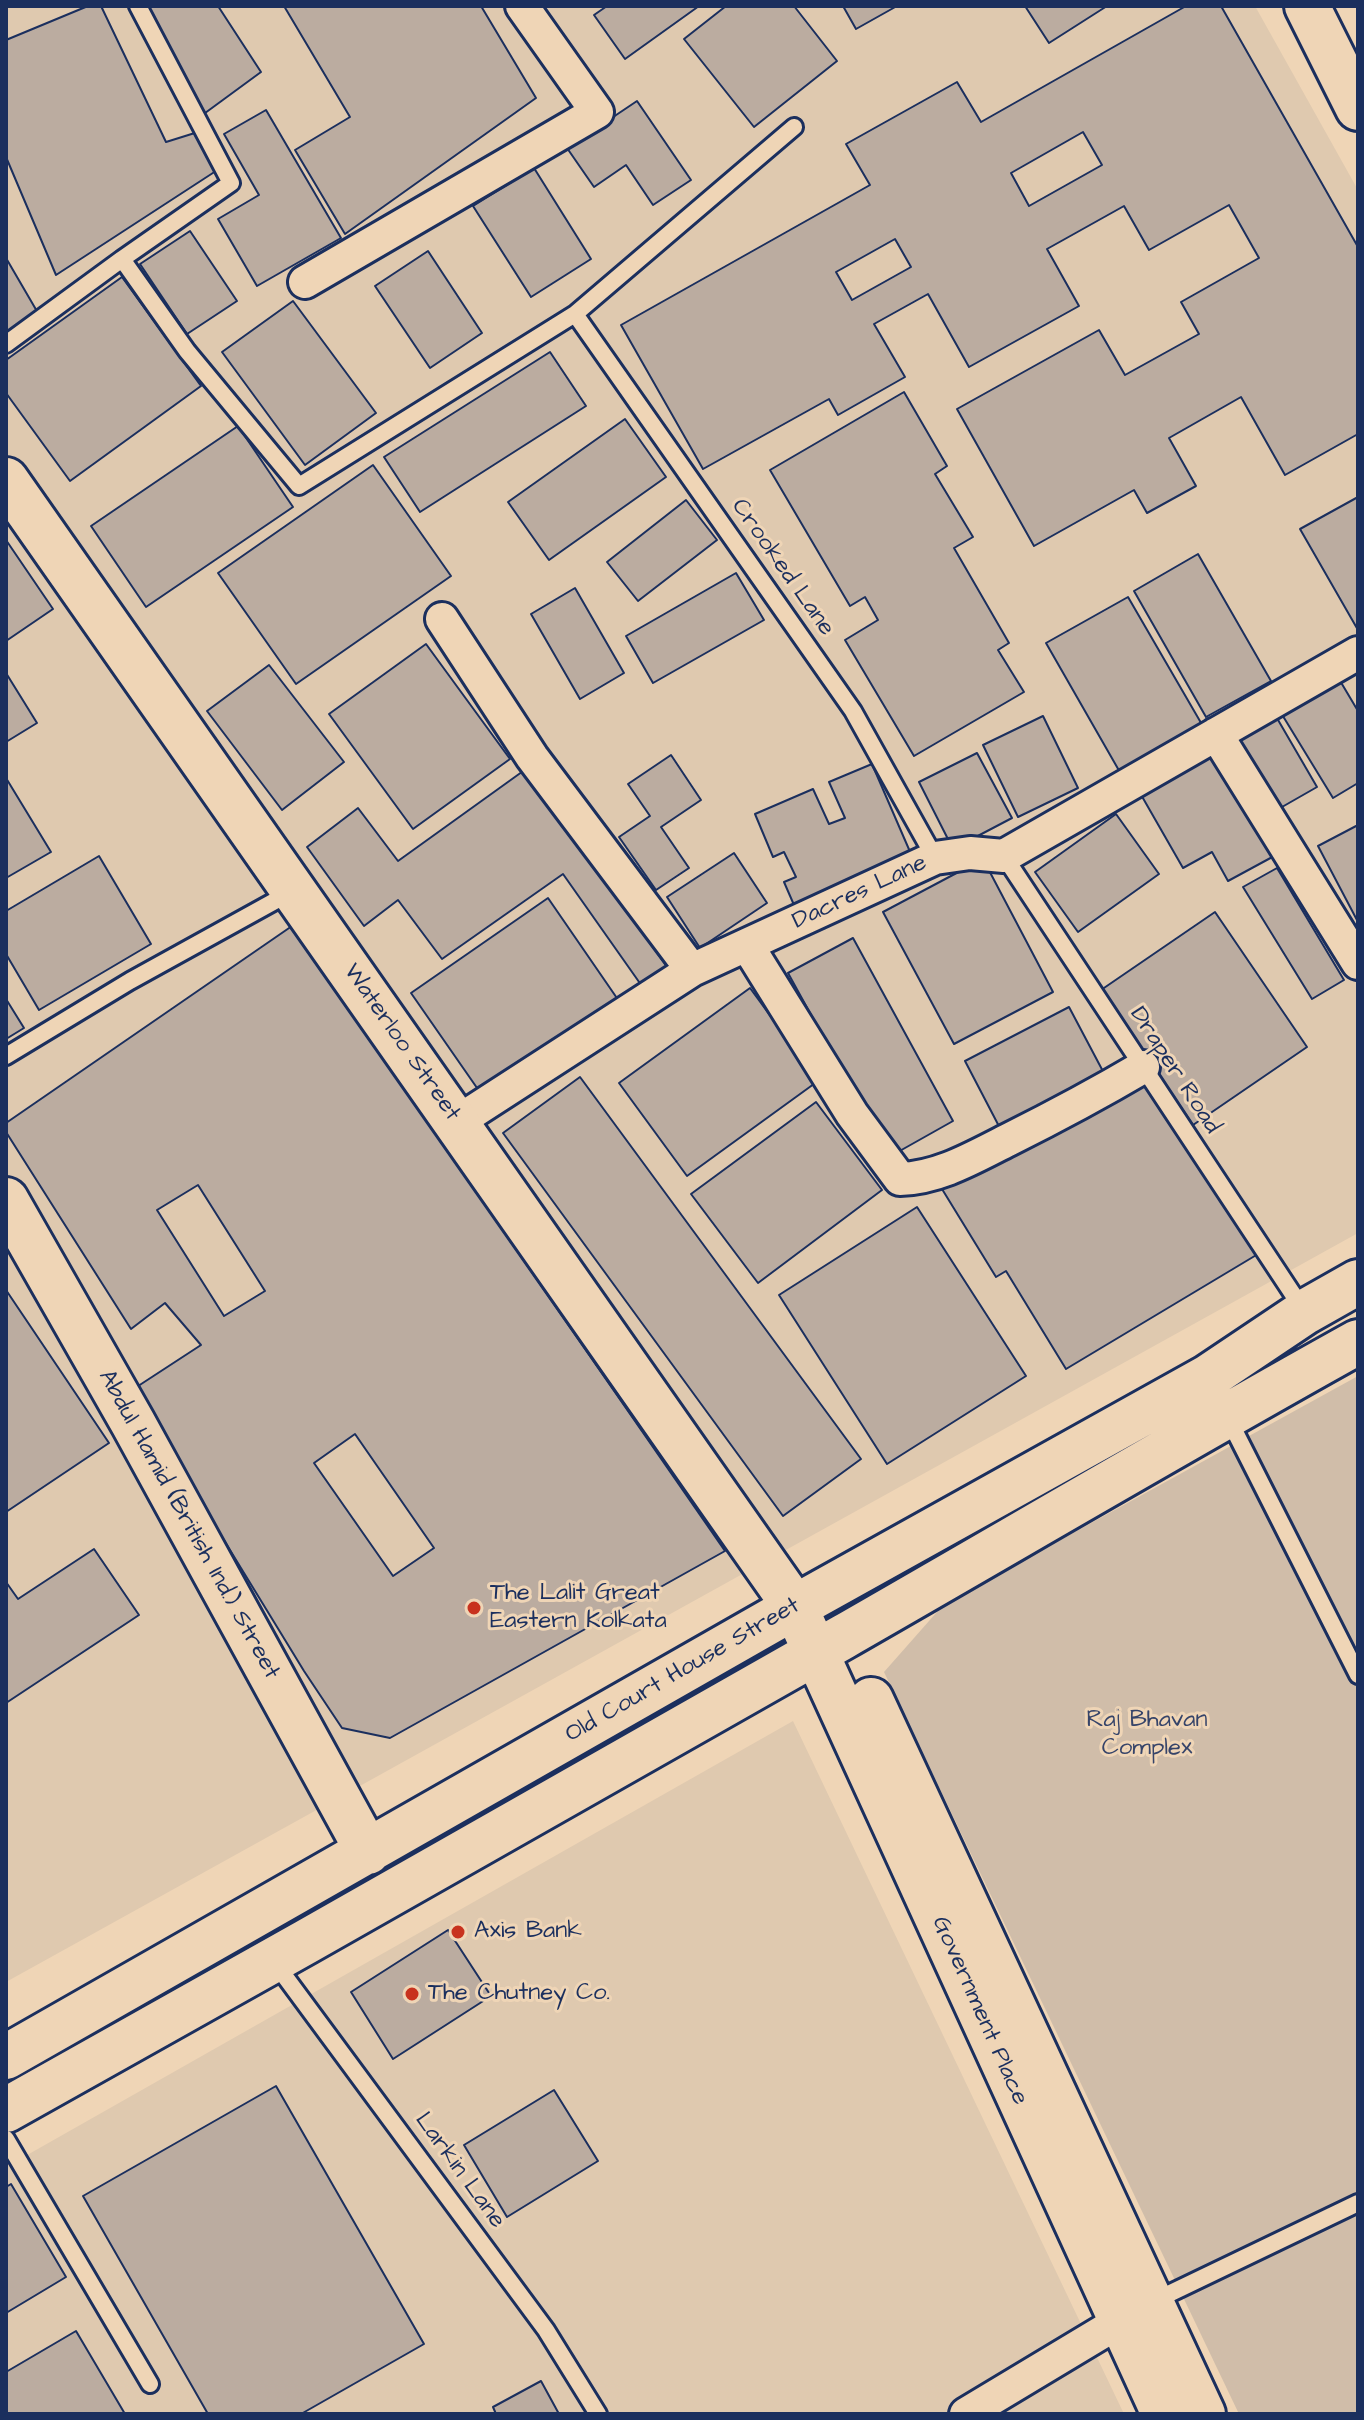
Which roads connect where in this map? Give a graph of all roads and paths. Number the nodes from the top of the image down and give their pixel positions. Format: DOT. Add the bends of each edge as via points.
graph roads {
  1 [pos="138,6"];
  2 [pos="522,6"];
  3 [pos="1307,6"];
  4 [pos="1358,108"];
  5 [pos="794,127"];
  6 [pos="122,259"];
  7 [pos="305,282"];
  8 [pos="575,314"];
  9 [pos="6,344"];
  10 [pos="6,480"];
  11 [pos="442,619"];
  12 [pos="1358,653"];
  13 [pos="1216,734"];
  14 [pos="1004,856"];
  15 [pos="935,858"];
  16 [pos="294,891"];
  17 [pos="747,945"];
  18 [pos="1358,963"];
  19 [pos="692,970"];
  20 [pos="6,1056"];
  21 [pos="1143,1067"];
  22 [pos="457,1122"];
  23 [pos="6,1200"];
  24 [pos="1358,1282"];
  25 [pos="1305,1312"];
  26 [pos="1358,1342"];
  27 [pos="1217,1396"];
  28 [pos="808,1600"];
  29 [pos="829,1645"];
  30 [pos="1358,1675"];
  31 [pos="368,1852"];
  32 [pos="274,1961"];
  33 [pos="6,2057"];
  34 [pos="6,2110"];
  35 [pos="6,2139"];
  36 [pos="1358,2203"];
  37 [pos="1136,2311"];
  38 [pos="150,2384"];
  39 [pos="598,2414"];
  40 [pos="966,2414"];
  41 [pos="1164,2414"];
  42 [pos="1203,2414"];
  1 -- 6 [label="lane" via="231,183"];
  2 -- 7 [label="street" via="597,112"];
  3 -- 4 [label="main road"];
  5 -- 8 [label="lane"];
  6 -- 8 [label="lane" via="187,351 299,486"];
  6 -- 9 [label="lane"];
  8 -- 15 [label="lane, Crooked Lane" via="853,711"];
  10 -- 16 [label="main road, Waterloo Street"];
  11 -- 19 [label="street" via="532,757"];
  12 -- 13 [label="street"];
  13 -- 14 [label="street"];
  13 -- 18 [label="street"];
  14 -- 15 [label="street, Dacres Lane"];
  14 -- 21 [label="lane, Draper Road"];
  15 -- 17 [label="street, Dacres Lane"];
  16 -- 20 [label="lane"];
  16 -- 22 [label="main road, Waterloo Street"];
  17 -- 19 [label="street, Dacres Lane"];
  17 -- 21 [label="street" via="852,1114 900,1179 921,1179 962,1163"];
  19 -- 22 [label="street, Dacres Lane"];
  21 -- 25 [label="lane, Draper Road"];
  22 -- 28 [label="main road, Waterloo Street"];
  23 -- 31 [label="main road, Abdul Hamid (British Ind.) Street"];
  24 -- 25 [label="main road, Old Court House Street"];
  25 -- 27 [label="main road, Old Court House Street"];
  26 -- 27 [label="main road"];
  27 -- 28 [label="main road, Old Court House Street"];
  27 -- 29 [label="main road"];
  27 -- 30 [label="lane"];
  28 -- 29 [label="main road, Government Place"];
  28 -- 31 [label="main road, Old Court House Street"];
  29 -- 32 [label="main road"];
  29 -- 37 [label="main road, Government Place"];
  31 -- 33 [label="main road, Old Court House Street"];
  32 -- 34 [label="main road"];
  32 -- 39 [label="lane, Larkin Lane" via="546,2330"];
  35 -- 38 [label="lane"];
  36 -- 37 [label="lane"];
  37 -- 40 [label="street"];
  37 -- 41 [label="main road, Government Place"];
  37 -- 42 [label="main road"];
}
